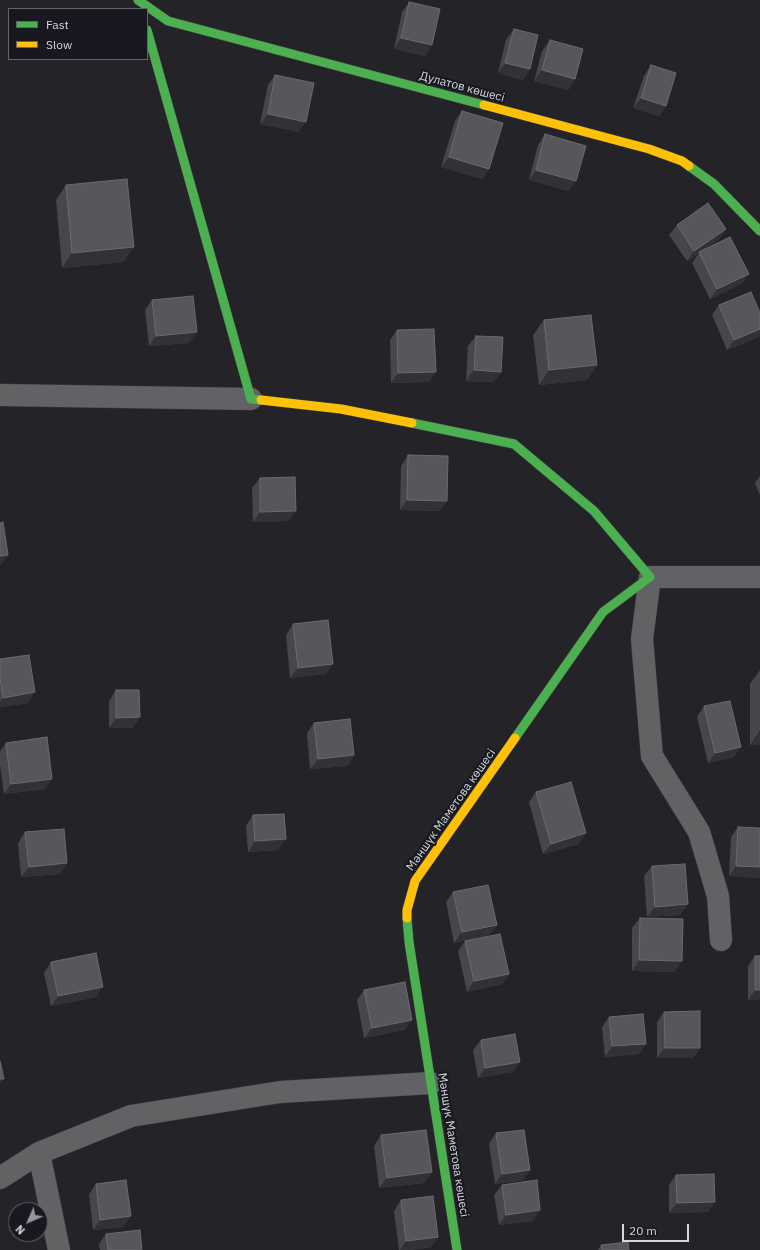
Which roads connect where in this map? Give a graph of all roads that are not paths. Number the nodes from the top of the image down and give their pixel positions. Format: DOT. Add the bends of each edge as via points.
graph roads {
  1 [pos="148,9"];
  2 [pos="148,34"];
  3 [pos="760,231"];
  4 [pos="0,395"];
  5 [pos="251,399"];
  6 [pos="650,577"];
  7 [pos="760,577"];
  8 [pos="721,940"];
  9 [pos="431,1083"];
  10 [pos="39,1153"];
  11 [pos="0,1178"];
  12 [pos="59,1250"];
  13 [pos="457,1250"];
  1 -- 3 [label="street, Дулатов көшесі" via="168,21 642,147 682,160 714,184"];
  2 -- 5 [label="street"];
  4 -- 5 [label="street"];
  5 -- 6 [label="street" via="341,409 514,444 594,511"];
  6 -- 7 [label="street"];
  6 -- 8 [label="street" via="642,639 652,756 699,832 718,896"];
  6 -- 9 [label="street, Мәншүк Маметова көшесі" via="603,612 415,881 407,910 409,942"];
  9 -- 10 [label="street" via="280,1092 131,1116"];
  9 -- 13 [label="street, Мәншүк Маметова көшесі"];
  10 -- 11 [label="street"];
  10 -- 12 [label="street"];
}
